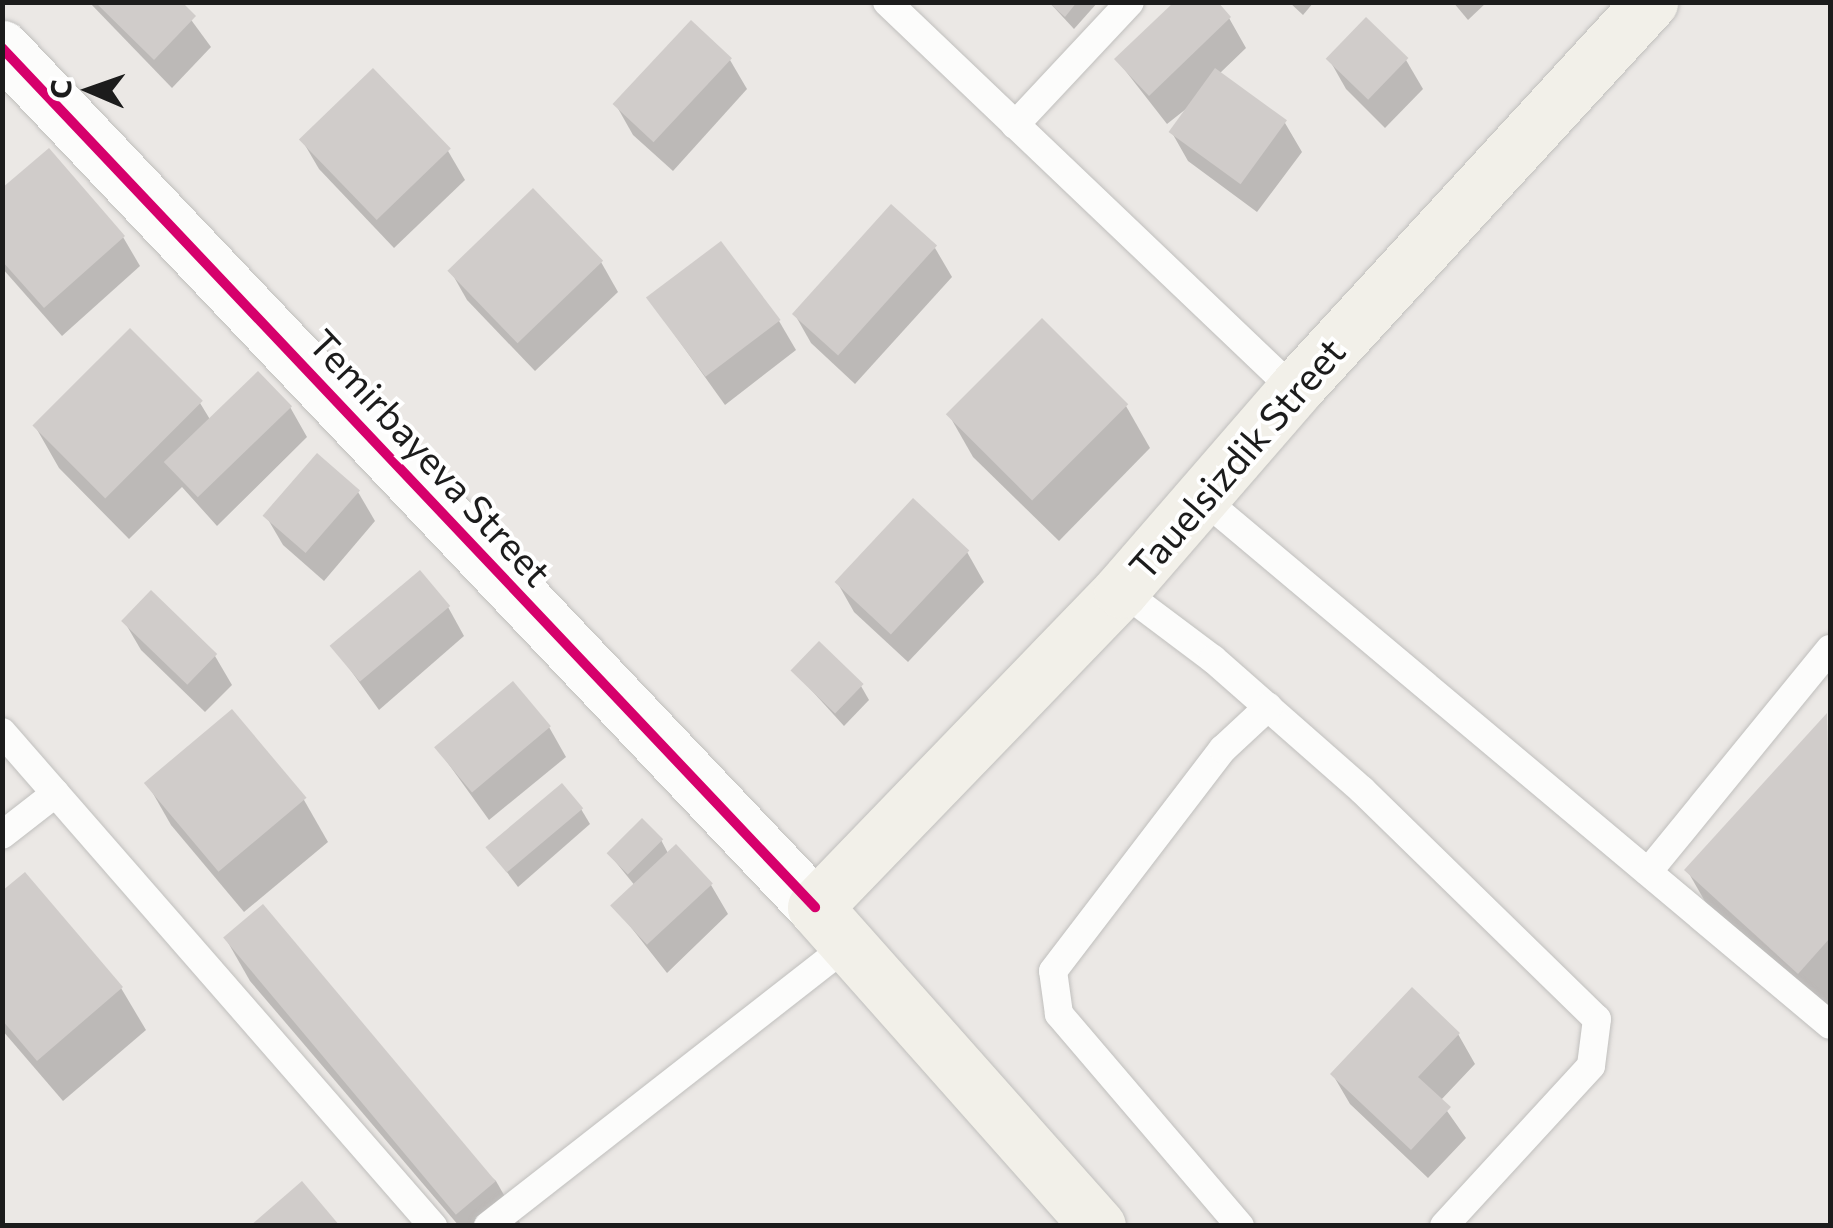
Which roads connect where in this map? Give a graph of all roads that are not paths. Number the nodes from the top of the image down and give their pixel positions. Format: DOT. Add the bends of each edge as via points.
graph roads {
  1 [pos="887,2"];
  2 [pos="1130,2"];
  3 [pos="1650,2"];
  4 [pos="2,48"];
  5 [pos="1015,124"];
  6 [pos="1294,390"];
  7 [pos="1201,497"];
  8 [pos="1121,590"];
  9 [pos="1830,649"];
  10 [pos="1268,707"];
  11 [pos="2,732"];
  12 [pos="56,793"];
  13 [pos="2,835"];
  14 [pos="1648,872"];
  15 [pos="832,926"];
  16 [pos="1830,1025"];
  17 [pos="433,1226"];
  18 [pos="488,1226"];
  19 [pos="1098,1226"];
  20 [pos="1240,1226"];
  21 [pos="1444,1226"];
  1 -- 5 [label="lane"];
  2 -- 5 [label="lane"];
  3 -- 6 [label="main road, Tauelsіzdіk Street"];
  4 -- 15 [label="street, Temirbayeva Street"];
  5 -- 6 [label="lane"];
  6 -- 7 [label="main road, Tauelsіzdіk Street"];
  7 -- 8 [label="main road, Tauelsіzdіk Street"];
  7 -- 14 [label="lane"];
  8 -- 10 [label="lane"];
  8 -- 15 [label="main road, Tauelsіzdіk Street"];
  9 -- 14 [label="lane"];
  10 -- 20 [label="lane" via="1223,750 1053,971 1060,1014"];
  10 -- 21 [label="lane" via="1597,1018 1591,1066"];
  11 -- 12 [label="lane"];
  12 -- 13 [label="lane"];
  12 -- 17 [label="lane"];
  14 -- 16 [label="lane"];
  15 -- 18 [label="lane"];
  15 -- 19 [label="main road, Temirbayeva Street"];
}
